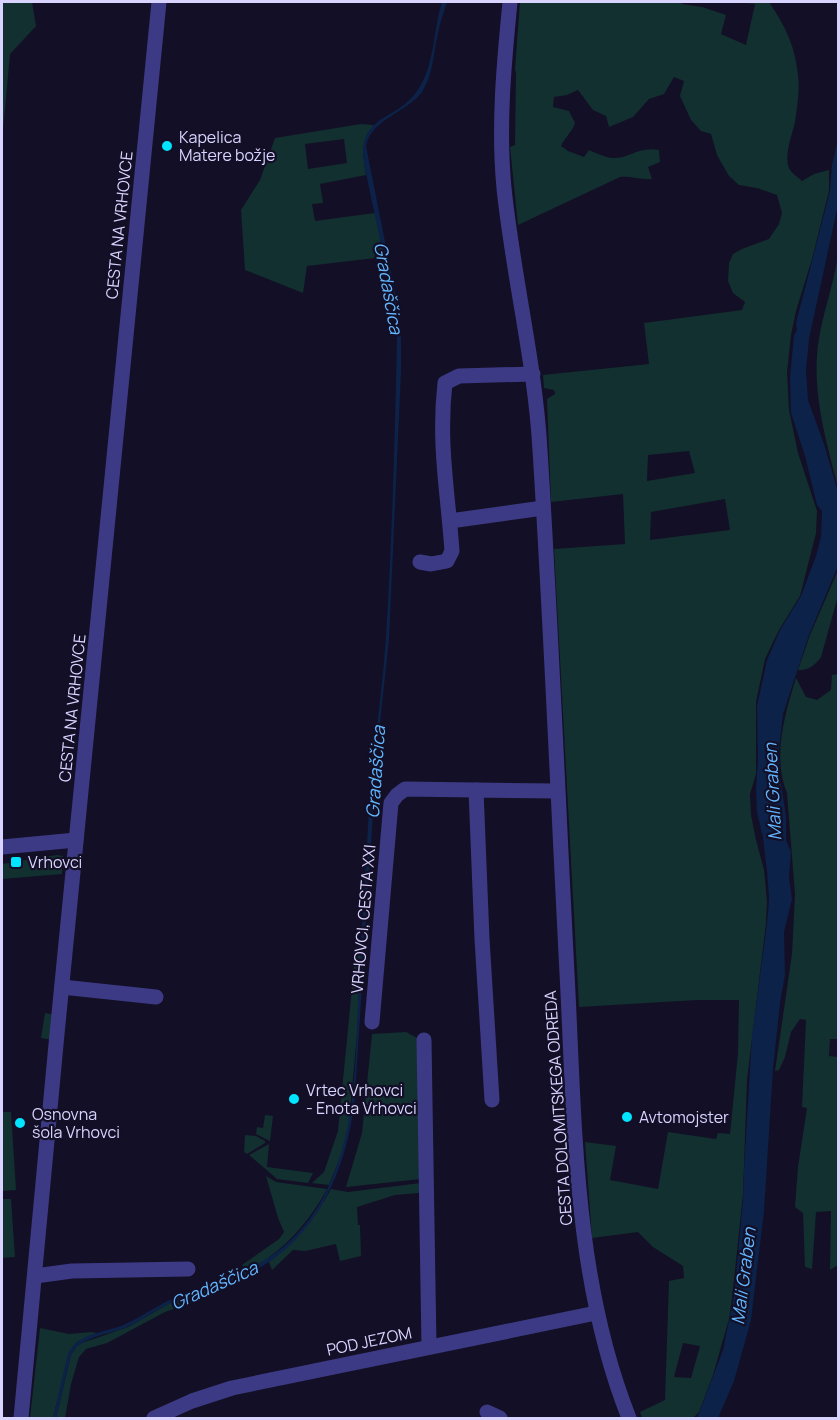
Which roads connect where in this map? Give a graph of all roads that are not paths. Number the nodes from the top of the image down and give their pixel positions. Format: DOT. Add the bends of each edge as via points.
graph roads {
  1 [pos="159,2"];
  2 [pos="510,2"];
  3 [pos="532,374"];
  4 [pos="543,508"];
  5 [pos="450,522"];
  6 [pos="420,562"];
  7 [pos="476,790"];
  8 [pos="557,791"];
  9 [pos="76,840"];
  10 [pos="2,847"];
  11 [pos="62,987"];
  12 [pos="156,997"];
  13 [pos="372,1022"];
  14 [pos="424,1040"];
  15 [pos="492,1100"];
  16 [pos="188,1269"];
  17 [pos="34,1276"];
  18 [pos="596,1313"];
  19 [pos="429,1347"];
  20 [pos="628,1418"];
  21 [pos="21,1419"];
  22 [pos="154,1419"];
  1 -- 9 [label="street, CESTA NA VRHOVCE"];
  2 -- 3 [label="street, CESTA DOLOMITSKEGA ODREDA" via="502,99 502,163"];
  3 -- 4 [label="street, CESTA DOLOMITSKEGA ODREDA"];
  3 -- 5 [label="street" via="459,375 445,384 442,458"];
  4 -- 5 [label="street"];
  4 -- 8 [label="street, CESTA DOLOMITSKEGA ODREDA"];
  5 -- 6 [label="street" via="452,551 447,561"];
  7 -- 8 [label="street"];
  7 -- 13 [label="street, VRHOVCI, CESTA XXI" via="405,789 392,803"];
  7 -- 15 [label="street"];
  8 -- 18 [label="street, CESTA DOLOMITSKEGA ODREDA" via="576,1152"];
  9 -- 10 [label="street"];
  9 -- 11 [label="street, CESTA NA VRHOVCE"];
  11 -- 12 [label="street"];
  11 -- 17 [label="street, CESTA NA VRHOVCE"];
  14 -- 19 [label="street"];
  16 -- 17 [label="street" via="72,1271"];
  17 -- 21 [label="street, CESTA NA VRHOVCE"];
  18 -- 19 [label="street, POD JEZOM"];
  18 -- 20 [label="street, CESTA DOLOMITSKEGA ODREDA"];
  19 -- 22 [label="street, POD JEZOM" via="232,1388"];
}
